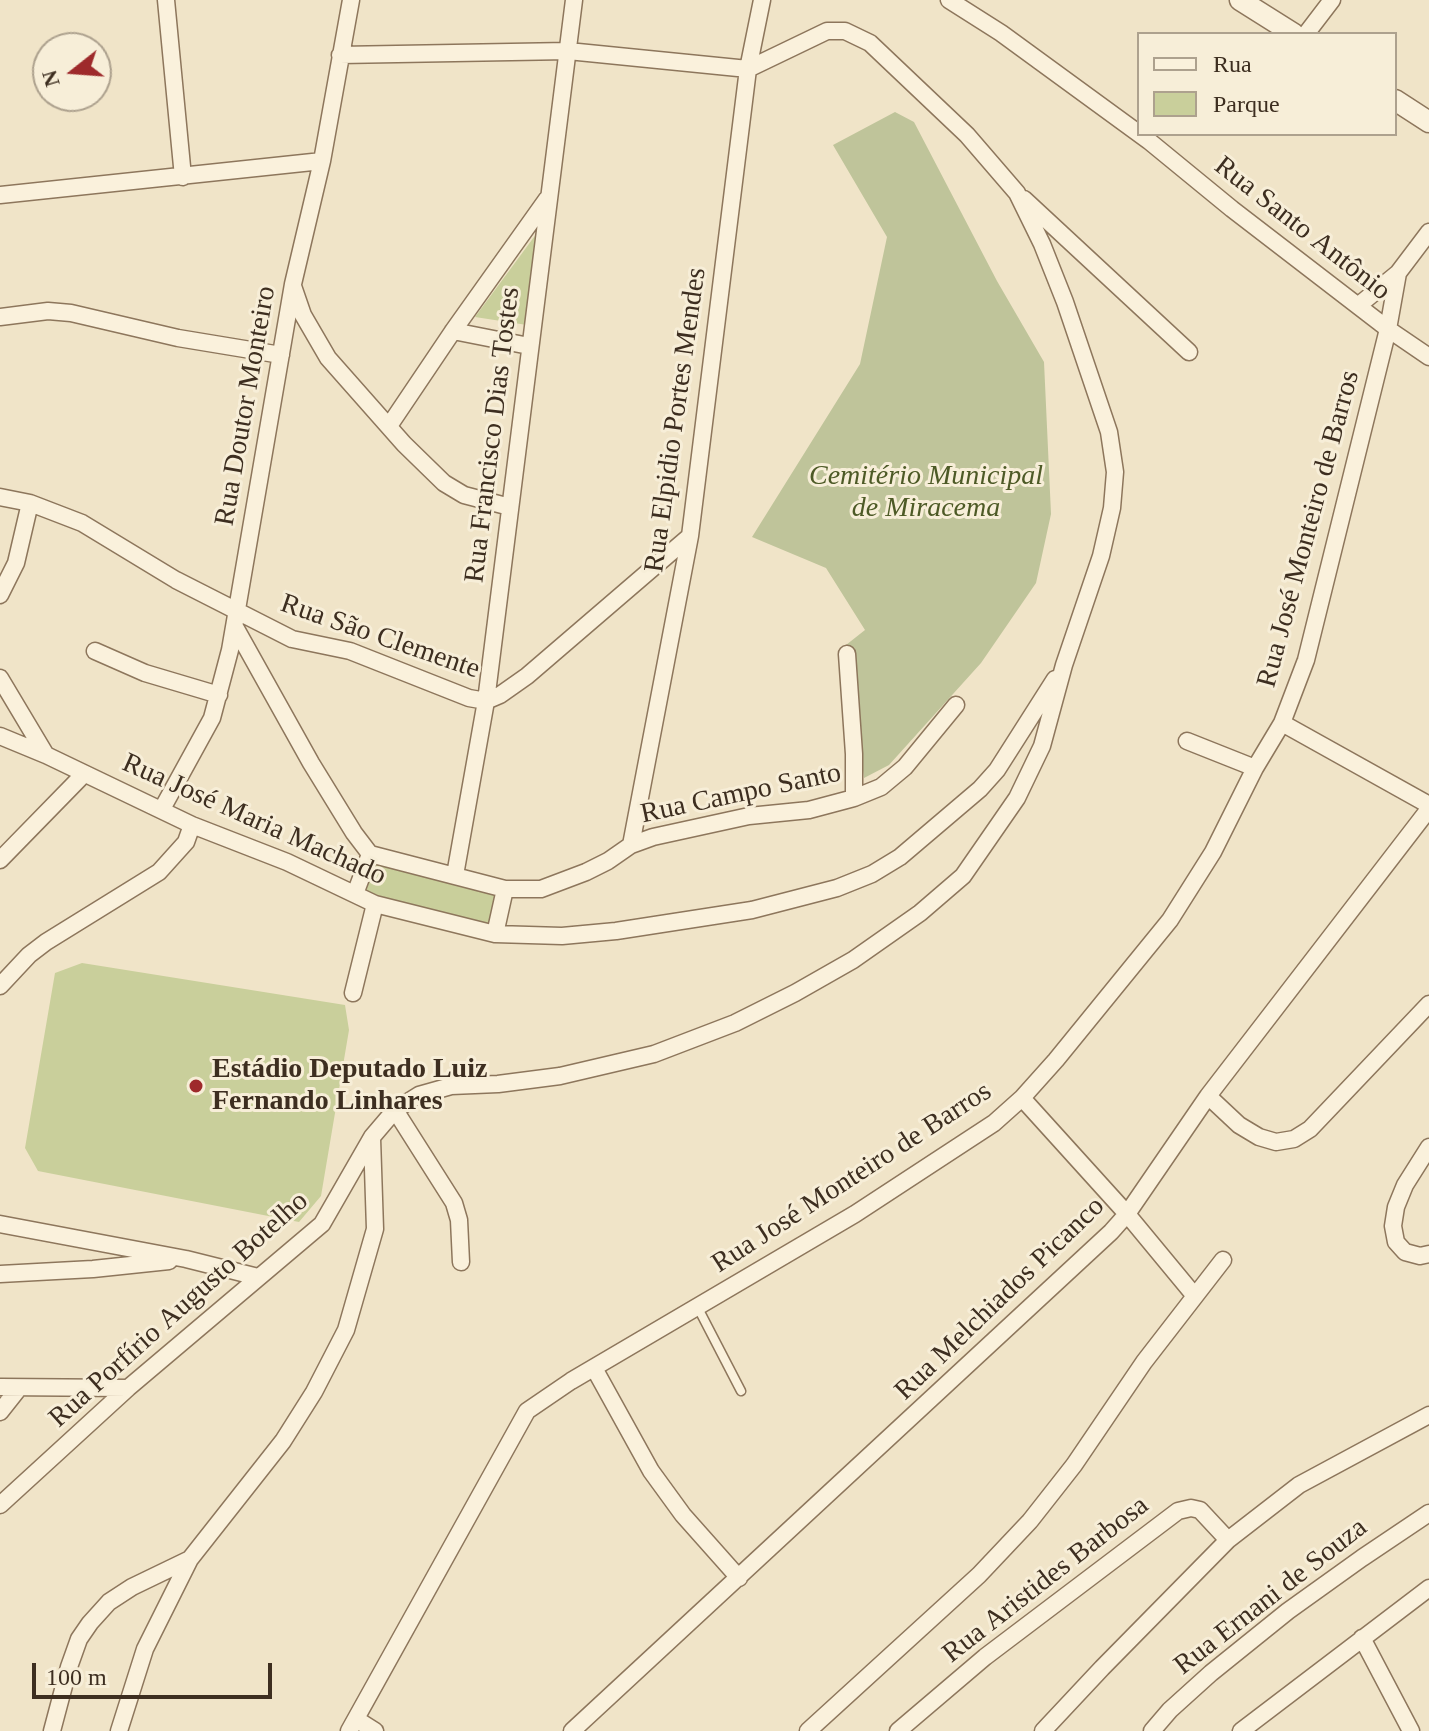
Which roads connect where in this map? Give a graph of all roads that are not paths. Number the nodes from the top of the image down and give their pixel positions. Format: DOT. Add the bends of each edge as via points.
graph roads {
  1 [pos="166,0"];
  2 [pos="351,0"];
  3 [pos="574,0"];
  4 [pos="762,0"];
  5 [pos="949,0"];
  6 [pos="1240,0"];
  7 [pos="1332,0"];
  8 [pos="1291,32"];
  9 [pos="1308,32"];
  10 [pos="568,51"];
  11 [pos="340,55"];
  12 [pos="748,69"];
  13 [pos="1397,101"];
  14 [pos="1429,122"];
  15 [pos="1137,132"];
  16 [pos="1142,136"];
  17 [pos="322,161"];
  18 [pos="183,177"];
  19 [pos="1017,193"];
  20 [pos="0,195"];
  21 [pos="548,198"];
  22 [pos="1429,232"];
  23 [pos="1398,273"];
  24 [pos="293,284"];
  25 [pos="1359,305"];
  26 [pos="0,317"];
  27 [pos="1388,329"];
  28 [pos="453,331"];
  29 [pos="529,346"];
  30 [pos="1189,352"];
  31 [pos="281,355"];
  32 [pos="1429,357"];
  33 [pos="389,426"];
  34 [pos="0,497"];
  35 [pos="30,503"];
  36 [pos="510,507"];
  37 [pos="690,536"];
  38 [pos="0,595"];
  39 [pos="237,619"];
  40 [pos="95,651"];
  41 [pos="847,654"];
  42 [pos="1064,665"];
  43 [pos="0,678"];
  44 [pos="219,695"];
  45 [pos="486,701"];
  46 [pos="956,705"];
  47 [pos="1282,723"];
  48 [pos="0,736"];
  49 [pos="1187,741"];
  50 [pos="46,755"];
  51 [pos="1255,768"];
  52 [pos="84,774"];
  53 [pos="854,798"];
  54 [pos="1429,807"];
  55 [pos="162,809"];
  56 [pos="192,825"];
  57 [pos="631,845"];
  58 [pos="370,854"];
  59 [pos="0,860"];
  60 [pos="455,875"];
  61 [pos="505,889"];
  62 [pos="355,894"];
  63 [pos="375,904"];
  64 [pos="495,934"];
  65 [pos="0,986"];
  66 [pos="353,993"];
  67 [pos="1429,1004"];
  68 [pos="1208,1096"];
  69 [pos="1022,1098"];
  70 [pos="395,1110"];
  71 [pos="372,1137"];
  72 [pos="1429,1147"];
  73 [pos="1127,1214"];
  74 [pos="0,1224"];
  75 [pos="1429,1254"];
  76 [pos="186,1259"];
  77 [pos="1223,1260"];
  78 [pos="461,1262"];
  79 [pos="0,1274"];
  80 [pos="258,1277"];
  81 [pos="1194,1295"];
  82 [pos="698,1308"];
  83 [pos="594,1368"];
  84 [pos="0,1387"];
  85 [pos="19,1388"];
  86 [pos="128,1388"];
  87 [pos="741,1391"];
  88 [pos="0,1412"];
  89 [pos="1429,1415"];
  90 [pos="0,1505"];
  91 [pos="1429,1513"];
  92 [pos="1228,1540"];
  93 [pos="190,1559"];
  94 [pos="739,1578"];
  95 [pos="1429,1588"];
  96 [pos="1362,1638"];
  97 [pos="352,1725"];
  98 [pos="52,1731"];
  99 [pos="119,1731"];
  100 [pos="375,1731"];
  101 [pos="572,1731"];
  102 [pos="808,1731"];
  103 [pos="898,1731"];
  104 [pos="1043,1731"];
  105 [pos="1152,1731"];
  106 [pos="1241,1731"];
  107 [pos="1411,1731"];
  1 -- 18 [label="street"];
  2 -- 11 [label="street, Rua Doutor Monteiro"];
  3 -- 10 [label="street, Rua Francisco Dias Tostes"];
  4 -- 12 [label="street, Rua Elpidio Portes Mendes"];
  5 -- 15 [label="street, Rua Santo Antônio"];
  6 -- 8 [label="street"];
  7 -- 9 [label="street"];
  10 -- 11 [label="street"];
  10 -- 12 [label="street"];
  10 -- 21 [label="street, Rua Francisco Dias Tostes"];
  11 -- 17 [label="street, Rua Doutor Monteiro"];
  12 -- 19 [label="street" via="827,31 845,31 870,43 967,135"];
  12 -- 37 [label="street, Rua Elpidio Portes Mendes"];
  13 -- 14 [label="street"];
  16 -- 25 [label="street, Rua Santo Antônio"];
  17 -- 18 [label="street"];
  17 -- 24 [label="street, Rua Doutor Monteiro"];
  18 -- 20 [label="street"];
  19 -- 30 [label="street"];
  19 -- 42 [label="street" via="1065,302 1109,432 1115,472 1101,556"];
  21 -- 28 [label="street"];
  21 -- 29 [label="street, Rua Francisco Dias Tostes"];
  22 -- 23 [label="street"];
  23 -- 25 [label="street"];
  23 -- 27 [label="street, Rua José Monteiro de Barros"];
  24 -- 31 [label="street, Rua Doutor Monteiro"];
  24 -- 33 [label="street" via="303,315 328,358"];
  25 -- 27 [label="street, Rua Santo Antônio"];
  26 -- 31 [label="street" via="71,313"];
  27 -- 32 [label="street, Rua Santo Antônio"];
  27 -- 47 [label="street, Rua José Monteiro de Barros" via="1306,660"];
  28 -- 29 [label="street"];
  28 -- 33 [label="street"];
  29 -- 36 [label="street, Rua Francisco Dias Tostes"];
  31 -- 39 [label="street, Rua Doutor Monteiro"];
  33 -- 36 [label="street" via="444,483 464,495"];
  34 -- 35 [label="street, Rua São Clemente"];
  35 -- 38 [label="street" via="20,551"];
  35 -- 39 [label="street, Rua São Clemente" via="82,523"];
  36 -- 45 [label="street, Rua Francisco Dias Tostes"];
  37 -- 45 [label="street, Rua São Clemente" via="527,676"];
  37 -- 57 [label="street, Rua Elpidio Portes Mendes"];
  39 -- 44 [label="street, Rua Doutor Monteiro"];
  39 -- 45 [label="street, Rua São Clemente" via="292,639 350,651"];
  39 -- 58 [label="street" via="311,763"];
  40 -- 44 [label="street" via="145,673"];
  41 -- 53 [label="street"];
  42 -- 64 [label="street, Rua José Maria Machado" via="980,789 872,874 752,910 575,934"];
  42 -- 70 [label="street" via="1042,746 990,840 963,876 853,960 735,1023 654,1054 560,1076 451,1086 419,1095"];
  43 -- 50 [label="street"];
  44 -- 55 [label="street, Rua Doutor Monteiro" via="212,718"];
  45 -- 60 [label="street, Rua Francisco Dias Tostes"];
  46 -- 53 [label="street, Rua Campo Santo" via="905,767 881,787"];
  47 -- 51 [label="street, Rua José Monteiro de Barros"];
  47 -- 54 [label="street"];
  48 -- 50 [label="street, Rua José Maria Machado"];
  49 -- 51 [label="street"];
  50 -- 52 [label="street, Rua José Maria Machado"];
  51 -- 69 [label="street, Rua José Monteiro de Barros" via="1213,852 1170,920"];
  52 -- 55 [label="street, Rua José Maria Machado"];
  52 -- 59 [label="street"];
  53 -- 57 [label="street, Rua Campo Santo" via="676,830"];
  54 -- 68 [label="street, Rua Melchiados Picanco"];
  55 -- 56 [label="street, Rua José Maria Machado"];
  56 -- 62 [label="street, Rua José Maria Machado"];
  56 -- 65 [label="street" via="186,842 159,872 37,949"];
  57 -- 61 [label="street, Rua Campo Santo" via="564,881 541,889"];
  58 -- 60 [label="street, Rua Campo Santo"];
  58 -- 62 [label="street"];
  60 -- 61 [label="street, Rua Campo Santo"];
  61 -- 64 [label="street"];
  62 -- 63 [label="street, Rua José Maria Machado"];
  63 -- 64 [label="street, Rua José Maria Machado"];
  63 -- 66 [label="street"];
  67 -- 68 [label="street" via="1310,1129 1294,1139 1276,1142 1259,1137"];
  68 -- 73 [label="street, Rua Melchiados Picanco"];
  69 -- 73 [label="street"];
  69 -- 82 [label="street, Rua José Monteiro de Barros" via="994,1123 855,1214"];
  70 -- 71 [label="street, Rua Porfírio Augusto Botelho"];
  70 -- 78 [label="street" via="454,1203"];
  71 -- 80 [label="street, Rua Porfírio Augusto Botelho" via="322,1224"];
  71 -- 93 [label="street" via="375,1229 346,1330 283,1441"];
  72 -- 75 [label="street" via="1405,1185 1393,1226 1405,1252"];
  73 -- 81 [label="street"];
  73 -- 94 [label="street, Rua Melchiados Picanco"];
  74 -- 76 [label="street"];
  76 -- 79 [label="street"];
  76 -- 80 [label="street"];
  77 -- 81 [label="street"];
  80 -- 86 [label="street, Rua Porfírio Augusto Botelho"];
  81 -- 102 [label="street" via="1030,1521 979,1575"];
  82 -- 83 [label="street, Rua José Monteiro de Barros"];
  82 -- 87 [label="lane"];
  83 -- 94 [label="street" via="651,1471"];
  83 -- 97 [label="street, Rua José Monteiro de Barros" via="527,1411"];
  84 -- 85 [label="street"];
  85 -- 86 [label="street"];
  85 -- 88 [label="street"];
  86 -- 90 [label="street, Rua Porfírio Augusto Botelho"];
  89 -- 92 [label="street" via="1299,1485"];
  91 -- 105 [label="street, Rua Ernani de Souza" via="1277,1620 1211,1673"];
  92 -- 103 [label="street, Rua Aristides Barbosa" via="1200,1510 1178,1511 985,1657"];
  92 -- 104 [label="street"];
  93 -- 98 [label="street" via="132,1587 90,1623 69,1667"];
  93 -- 99 [label="street" via="145,1649"];
  94 -- 101 [label="street, Rua Melchiados Picanco"];
  95 -- 96 [label="street"];
  96 -- 106 [label="street"];
  96 -- 107 [label="street"];
  97 -- 100 [label="street"];
}
